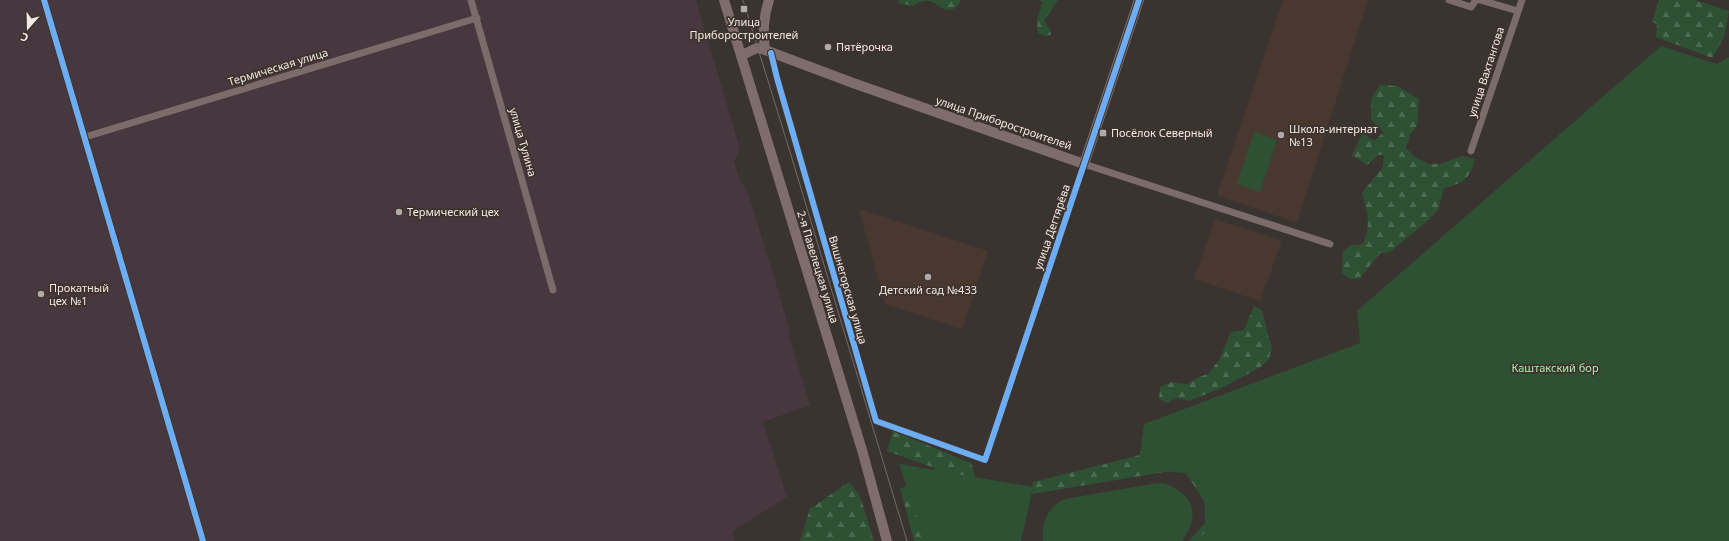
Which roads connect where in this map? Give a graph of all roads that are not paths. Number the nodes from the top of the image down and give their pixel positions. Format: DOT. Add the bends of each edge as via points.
graph roads {
  1 [pos="44,0"];
  2 [pos="471,0"];
  3 [pos="724,0"];
  4 [pos="769,0"];
  5 [pos="1139,0"];
  6 [pos="1449,0"];
  7 [pos="1476,0"];
  8 [pos="1480,0"];
  9 [pos="1522,0"];
  10 [pos="1518,12"];
  11 [pos="477,18"];
  12 [pos="768,52"];
  13 [pos="742,55"];
  14 [pos="85,137"];
  15 [pos="1471,152"];
  16 [pos="1084,164"];
  17 [pos="1330,244"];
  18 [pos="553,290"];
  19 [pos="985,460"];
  20 [pos="203,541"];
  21 [pos="887,541"];
  1 -- 14 [label="street"];
  2 -- 11 [label="street, улица Тулина"];
  3 -- 13 [label="street, 2-я Павелецкая улица"];
  4 -- 12 [label="street" via="763,29"];
  5 -- 16 [label="street, улица Дегтярёва"];
  6 -- 7 [label="street" via="1471,7"];
  8 -- 10 [label="street"];
  9 -- 10 [label="street, улица Вахтангова"];
  10 -- 15 [label="street, улица Вахтангова"];
  11 -- 14 [label="street, Термическая улица"];
  11 -- 18 [label="street, улица Тулина"];
  12 -- 13 [label="street, улица Приборостроителей" via="757,48"];
  12 -- 16 [label="street, улица Приборостроителей"];
  12 -- 19 [label="street, Вишнегорская улица" via="876,421"];
  13 -- 21 [label="street, 2-я Павелецкая улица" via="862,450"];
  14 -- 20 [label="street"];
  16 -- 17 [label="street, улица Приборостроителей"];
  16 -- 19 [label="street, улица Дегтярёва"];
}
